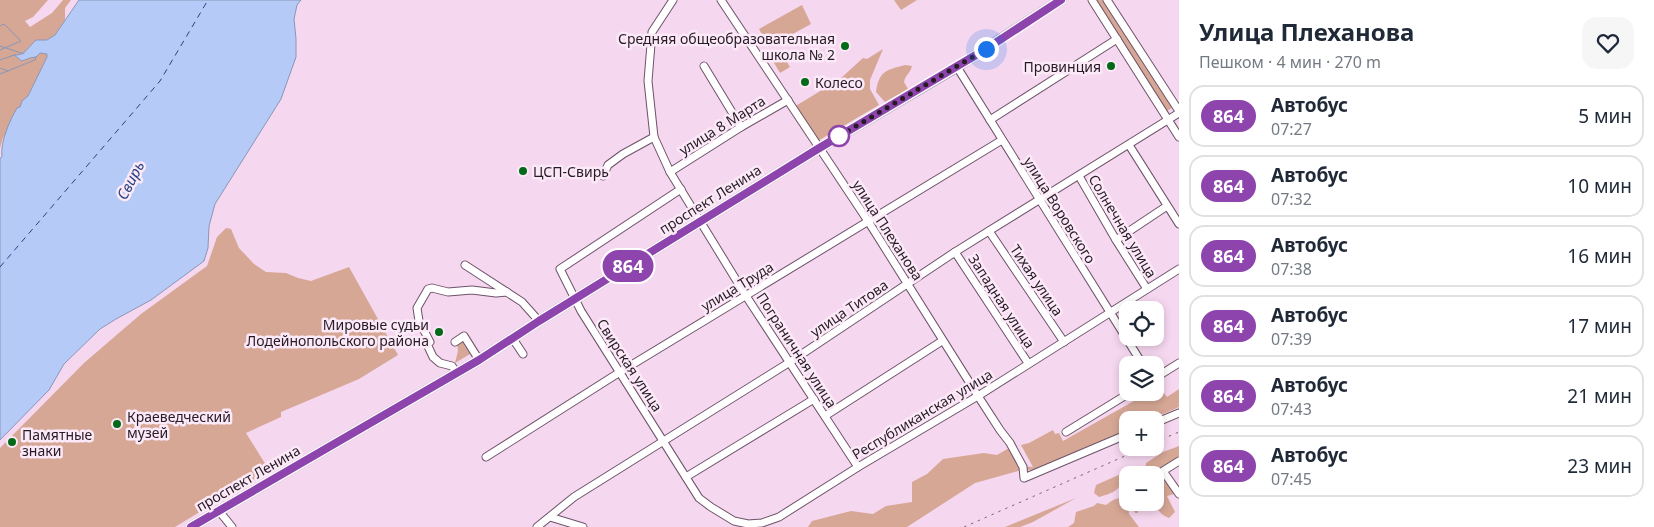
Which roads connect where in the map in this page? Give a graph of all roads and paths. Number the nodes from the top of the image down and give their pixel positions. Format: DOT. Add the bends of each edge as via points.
graph roads {
  1 [pos="674,0"];
  2 [pos="721,0"];
  3 [pos="1061,0"];
  4 [pos="1092,0"];
  5 [pos="1107,0"];
  6 [pos="1117,39"];
  7 [pos="704,66"];
  8 [pos="958,67"];
  9 [pos="788,100"];
  10 [pos="1179,112"];
  11 [pos="990,120"];
  12 [pos="1168,120"];
  13 [pos="741,127"];
  14 [pos="654,137"];
  15 [pos="1179,137"];
  16 [pos="1002,140"];
  17 [pos="1129,145"];
  18 [pos="820,148"];
  19 [pos="670,172"];
  20 [pos="603,176"];
  21 [pos="1078,176"];
  22 [pos="681,189"];
  23 [pos="1039,201"];
  24 [pos="1167,206"];
  25 [pos="701,221"];
  26 [pos="868,221"];
  27 [pos="1179,224"];
  28 [pos="989,231"];
  29 [pos="1116,240"];
  30 [pos="955,252"];
  31 [pos="465,264"];
  32 [pos="1179,269"];
  33 [pos="908,284"];
  34 [pos="1147,289"];
  35 [pos="507,292"];
  36 [pos="746,296"];
  37 [pos="575,299"];
  38 [pos="1110,313"];
  39 [pos="539,321"];
  40 [pos="513,339"];
  41 [pos="942,341"];
  42 [pos="455,342"];
  43 [pos="1064,342"];
  44 [pos="523,354"];
  45 [pos="1136,356"];
  46 [pos="479,360"];
  47 [pos="790,362"];
  48 [pos="1028,363"];
  49 [pos="1179,363"];
  50 [pos="620,372"];
  51 [pos="1164,372"];
  52 [pos="457,373"];
  53 [pos="978,396"];
  54 [pos="814,399"];
  55 [pos="1119,399"];
  56 [pos="1179,413"];
  57 [pos="825,416"];
  58 [pos="1164,419"];
  59 [pos="1066,432"];
  60 [pos="1119,438"];
  61 [pos="664,442"];
  62 [pos="486,457"];
  63 [pos="1179,461"];
  64 [pos="858,467"];
  65 [pos="684,475"];
  66 [pos="1179,494"];
  67 [pos="219,511"];
  68 [pos="550,517"];
  69 [pos="729,523"];
  70 [pos="191,527"];
  71 [pos="232,527"];
  72 [pos="537,527"];
  73 [pos="584,527"];
  1 -- 14 [label="street, Пограничная улица" via="652,32 648,81"];
  2 -- 9 [label="street, улица Плеханова"];
  3 -- 8 [label="main road, проспект Ленина"];
  4 -- 6 [label="street"];
  5 -- 10 [label="street"];
  6 -- 11 [label="street"];
  6 -- 12 [label="street"];
  7 -- 13 [label="street"];
  8 -- 11 [label="street, улица Воровского"];
  8 -- 18 [label="main road, проспект Ленина"];
  9 -- 13 [label="street, улица 8 Марта"];
  9 -- 18 [label="street, улица Плеханова"];
  10 -- 12 [label="street, улица Титова"];
  11 -- 16 [label="street, улица Воровского"];
  12 -- 15 [label="street"];
  12 -- 17 [label="street, улица Титова"];
  13 -- 19 [label="street, улица 8 Марта"];
  14 -- 19 [label="street, Пограничная улица"];
  14 -- 20 [label="street" via="608,165"];
  16 -- 23 [label="street, улица Воровского"];
  16 -- 26 [label="street, улица Труда"];
  17 -- 21 [label="street, улица Титова"];
  17 -- 24 [label="street"];
  18 -- 25 [label="main road, проспект Ленина"];
  18 -- 26 [label="street, улица Плеханова"];
  19 -- 22 [label="street, Пограничная улица"];
  21 -- 23 [label="street, улица Титова"];
  21 -- 29 [label="street, Солнечная улица"];
  22 -- 25 [label="street, Пограничная улица"];
  22 -- 37 [label="street, Свирская улица" via="560,269"];
  23 -- 28 [label="street, улица Титова"];
  23 -- 38 [label="street, улица Воровского"];
  24 -- 27 [label="street"];
  24 -- 29 [label="street"];
  25 -- 36 [label="street, Пограничная улица"];
  25 -- 37 [label="main road, проспект Ленина"];
  26 -- 33 [label="street, улица Плеханова"];
  26 -- 36 [label="street, улица Труда"];
  28 -- 30 [label="street, улица Титова"];
  28 -- 43 [label="street, Тихая улица"];
  29 -- 34 [label="street, Солнечная улица"];
  30 -- 33 [label="street, улица Титова"];
  30 -- 48 [label="street, Западная улица"];
  31 -- 35 [label="street"];
  32 -- 34 [label="street, Республиканская улица"];
  33 -- 41 [label="street, улица Плеханова"];
  33 -- 47 [label="street, улица Титова"];
  34 -- 38 [label="street, Республиканская улица"];
  35 -- 39 [label="street" via="522,302"];
  35 -- 52 [label="street" via="448,292 432,288 422,296 417,308 419,321 430,342 427,344 440,363 452,366"];
  36 -- 47 [label="street, Пограничная улица"];
  36 -- 50 [label="street, улица Труда"];
  37 -- 39 [label="main road, проспект Ленина"];
  37 -- 50 [label="street, Свирская улица"];
  38 -- 43 [label="street, Республиканская улица"];
  38 -- 45 [label="street, улица Воровского"];
  39 -- 40 [label="main road, проспект Ленина"];
  40 -- 44 [label="street"];
  40 -- 46 [label="main road, проспект Ленина"];
  41 -- 53 [label="street, улица Плеханова"];
  41 -- 57 [label="street"];
  42 -- 46 [label="street" via="464,336"];
  43 -- 48 [label="street, Республиканская улица"];
  46 -- 52 [label="main road, проспект Ленина"];
  47 -- 54 [label="street, Пограничная улица"];
  47 -- 61 [label="street, улица Титова"];
  48 -- 53 [label="street, Республиканская улица"];
  49 -- 51 [label="street"];
  50 -- 61 [label="street, Свирская улица"];
  50 -- 62 [label="street, улица Труда"];
  52 -- 67 [label="main road, проспект Ленина"];
  53 -- 60 [label="street, улица Плеханова" via="1010,443 1023,467 1024,478"];
  53 -- 64 [label="street, Республиканская улица"];
  54 -- 57 [label="street, Пограничная улица"];
  54 -- 65 [label="street"];
  55 -- 59 [label="street"];
  56 -- 58 [label="street"];
  57 -- 64 [label="street, Пограничная улица"];
  61 -- 65 [label="street, Свирская улица"];
  61 -- 68 [label="street, улица Титова" via="574,497"];
  63 -- 66 [label="street" via="1162,471"];
  64 -- 69 [label="street, Республиканская улица" via="779,517 762,523"];
  65 -- 69 [label="street, Республиканская улица" via="699,498"];
  67 -- 70 [label="main road, проспект Ленина"];
  67 -- 71 [label="street"];
  68 -- 72 [label="street, улица Титова"];
  68 -- 73 [label="street"];
}
